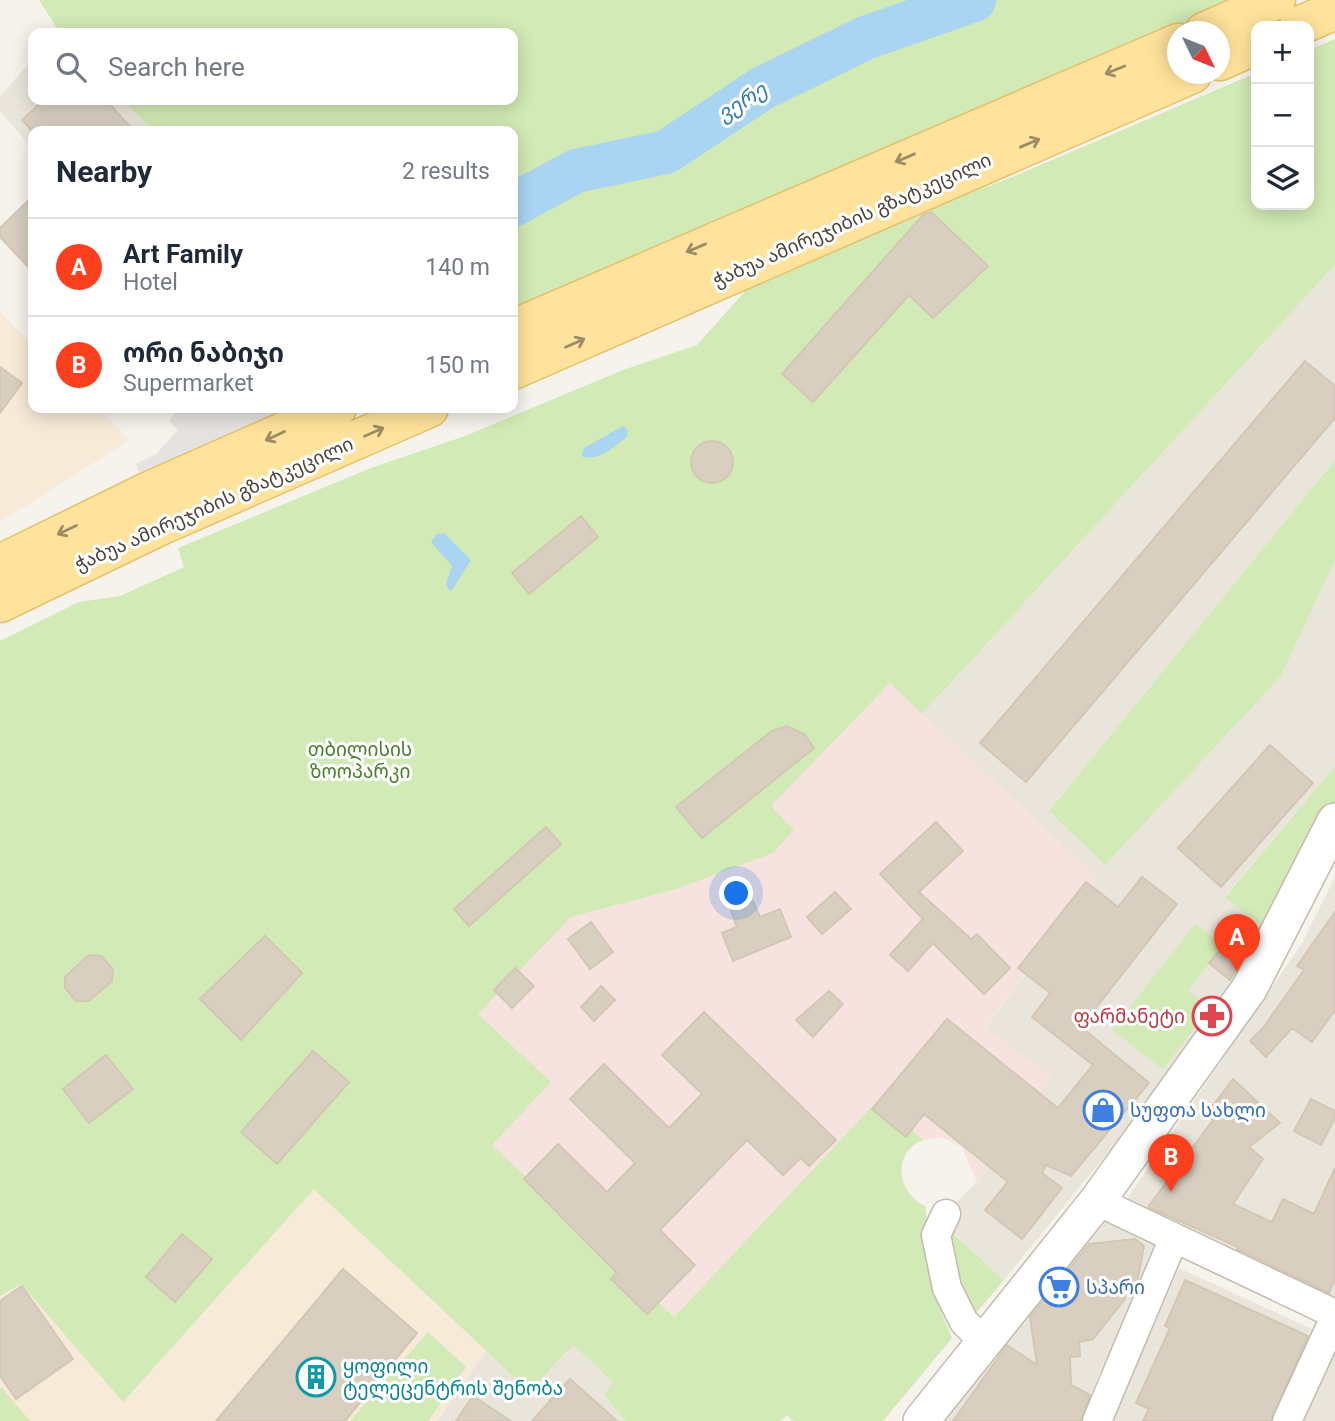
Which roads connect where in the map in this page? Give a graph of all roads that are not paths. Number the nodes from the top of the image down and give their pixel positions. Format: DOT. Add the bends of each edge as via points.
graph roads {
  1 [pos="1276,0"];
  2 [pos="1335,10"];
  3 [pos="1229,21"];
  4 [pos="1310,21"];
  5 [pos="1251,47"];
  6 [pos="1167,48"];
  7 [pos="1230,57"];
  8 [pos="1169,84"];
  9 [pos="518,327"];
  10 [pos="518,368"];
  11 [pos="326,413"];
  12 [pos="418,413"];
  13 [pos="0,564"];
  14 [pos="0,603"];
  15 [pos="1335,821"];
  16 [pos="1097,1200"];
  17 [pos="946,1214"];
  18 [pos="1174,1238"];
  19 [pos="1335,1315"];
  20 [pos="984,1341"];
  21 [pos="921,1421"];
  22 [pos="1097,1421"];
  23 [pos="1287,1421"];
  1 -- 3 [label="main road"];
  2 -- 4 [label="main road"];
  5 -- 7 [label="main road"];
  6 -- 9 [label="main road, ჭაბუა ამირეჯიბის გზატკეცილი, one-way"];
  10 -- 8 [label="main road, ჭაბუა ამირეჯიბის გზატკეცილი, one-way"];
  11 -- 13 [label="main road, ჭაბუა ამირეჯიბის გზატკეცილი, one-way"];
  14 -- 12 [label="main road, ჭაბუა ამირეჯიბის გზატკეცილი, one-way" via="162,525"];
  15 -- 16 [label="street" via="1249,989"];
  16 -- 18 [label="street"];
  16 -- 20 [label="street"];
  17 -- 20 [label="street" via="936,1235 947,1288 964,1322"];
  18 -- 19 [label="street"];
  18 -- 22 [label="street"];
  19 -- 23 [label="street"];
  20 -- 21 [label="street"];
}
